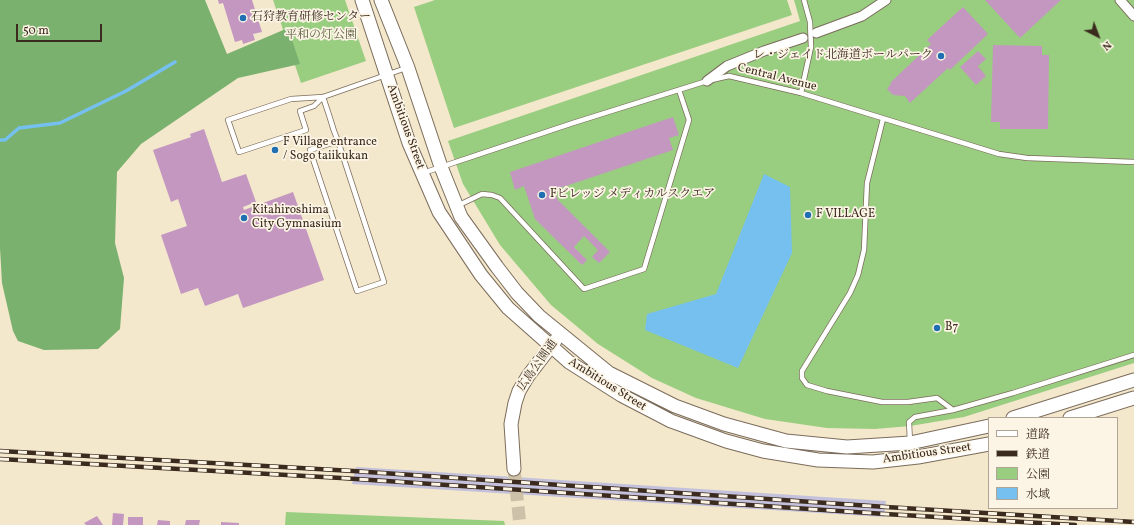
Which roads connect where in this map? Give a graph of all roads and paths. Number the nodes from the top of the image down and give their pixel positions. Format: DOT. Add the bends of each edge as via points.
graph roads {
  1 [pos="362,0"];
  2 [pos="381,0"];
  3 [pos="804,0"];
  4 [pos="886,0"];
  5 [pos="1120,0"];
  6 [pos="1134,16"];
  7 [pos="816,33"];
  8 [pos="803,38"];
  9 [pos="408,68"];
  10 [pos="386,74"];
  11 [pos="707,81"];
  12 [pos="679,90"];
  13 [pos="802,93"];
  14 [pos="323,97"];
  15 [pos="883,119"];
  16 [pos="338,141"];
  17 [pos="1134,162"];
  18 [pos="441,167"];
  19 [pos="422,174"];
  20 [pos="456,206"];
  21 [pos="560,335"];
  22 [pos="550,348"];
  23 [pos="1134,355"];
  24 [pos="1134,380"];
  25 [pos="1134,398"];
  26 [pos="953,410"];
  27 [pos="1016,417"];
  28 [pos="1073,417"];
  29 [pos="988,426"];
  30 [pos="910,443"];
  31 [pos="988,444"];
  32 [pos="514,469"];
  1 -- 10 [label="street, Ambitious Street"];
  2 -- 9 [label="street, Ambitious Street"];
  3 -- 13 [label="lane" via="810,22 811,47"];
  4 -- 7 [label="street" via="862,16"];
  5 -- 6 [label="street"];
  8 -- 11 [label="street" via="727,66"];
  9 -- 10 [label="lane"];
  9 -- 18 [label="street, Ambitious Street"];
  10 -- 14 [label="lane"];
  10 -- 19 [label="street, Ambitious Street"];
  11 -- 12 [label="lane, Central Avenue"];
  11 -- 13 [label="lane, Central Avenue" via="729,76"];
  12 -- 18 [label="lane, Central Avenue"];
  12 -- 20 [label="lane" via="689,120 644,269 584,289 500,198 482,194"];
  13 -- 15 [label="lane, Central Avenue"];
  14 -- 14 [label="lane" via="314,106 300,111 306,130 239,152 228,120 291,99"];
  14 -- 16 [label="lane"];
  15 -- 17 [label="lane, Central Avenue" via="1007,155"];
  15 -- 26 [label="lane" via="867,183 864,250 858,275 850,293 802,371 802,378 807,384 827,391 882,402 937,398"];
  16 -- 16 [label="lane" via="384,282 357,291 310,150"];
  18 -- 19 [label="lane, Central Avenue"];
  18 -- 20 [label="street, Ambitious Street"];
  19 -- 22 [label="street, Ambitious Street" via="439,212 481,275 508,308"];
  20 -- 21 [label="street, Ambitious Street" via="475,237 517,293"];
  21 -- 22 [label="street, 広島公園通"];
  21 -- 30 [label="street, Ambitious Street" via="609,373 676,406 724,424 786,440 818,445 847,447"];
  22 -- 31 [label="street, Ambitious Street" via="589,376 648,411 705,434 763,451 818,460 873,462 918,458"];
  22 -- 32 [label="street, 広島公園通" via="528,376 515,403 511,424"];
  23 -- 26 [label="lane"];
  24 -- 27 [label="street"];
  25 -- 28 [label="street"];
  26 -- 30 [label="lane" via="915,417 909,422"];
  29 -- 30 [label="street, Ambitious Street"];
}
